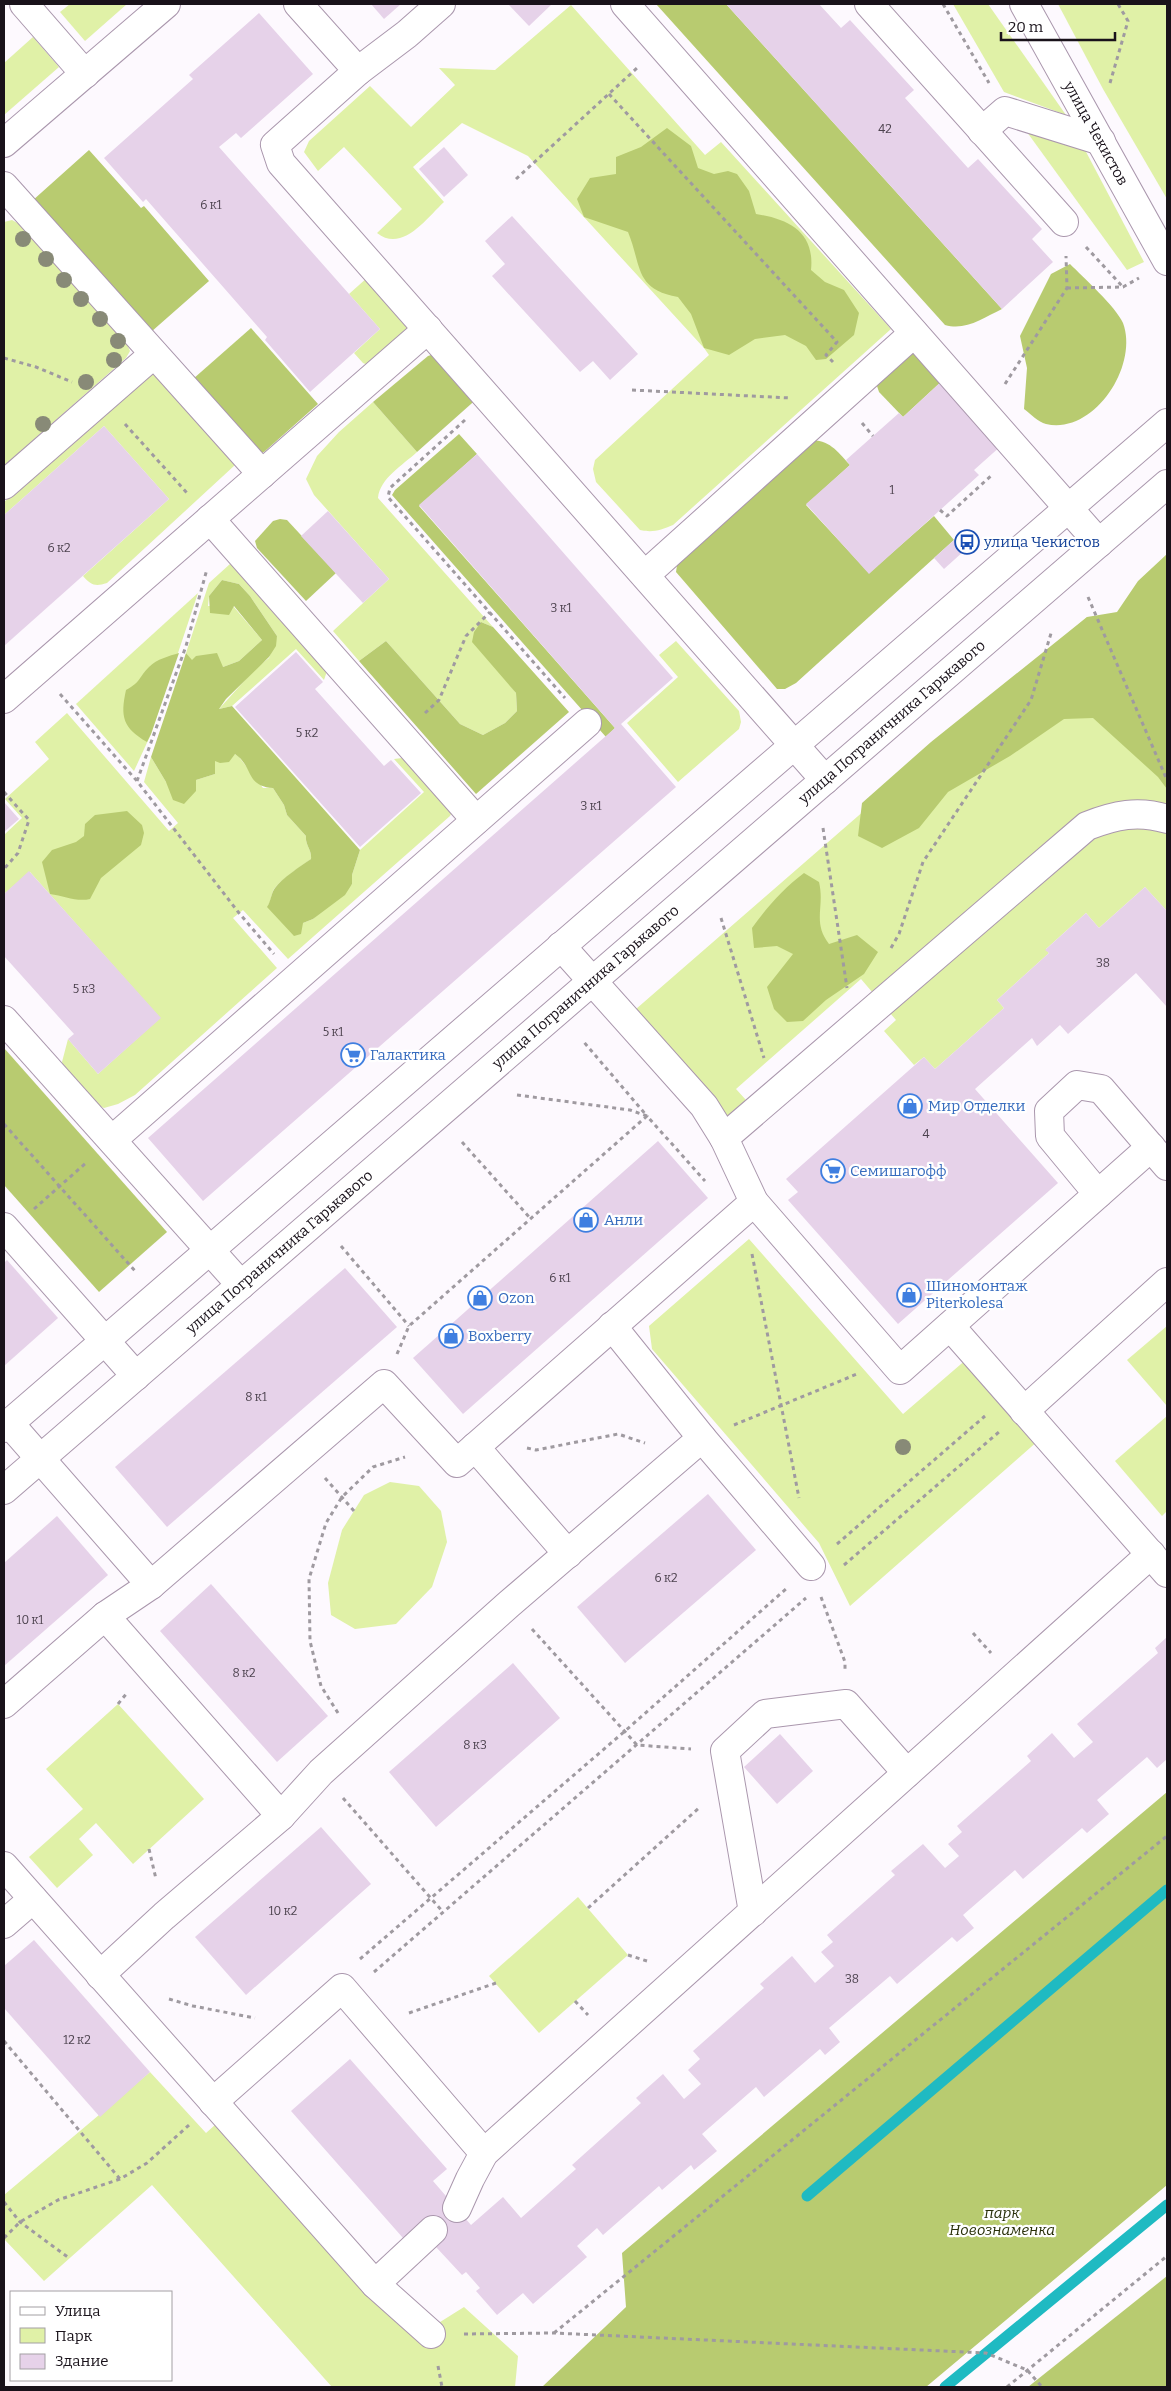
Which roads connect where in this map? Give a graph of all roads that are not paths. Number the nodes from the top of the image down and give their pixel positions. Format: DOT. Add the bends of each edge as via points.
graph roads {
  1 [pos="24,4"];
  2 [pos="166,4"];
  3 [pos="298,4"];
  4 [pos="441,4"];
  5 [pos="625,4"];
  6 [pos="869,4"];
  7 [pos="1024,4"];
  8 [pos="358,71"];
  9 [pos="84,74"];
  10 [pos="982,130"];
  11 [pos="1101,141"];
  12 [pos="4,143"];
  13 [pos="4,186"];
  14 [pos="1064,222"];
  15 [pos="1157,268"];
  16 [pos="428,329"];
  17 [pos="914,333"];
  18 [pos="154,354"];
  19 [pos="1167,423"];
  20 [pos="262,474"];
  21 [pos="1167,484"];
  22 [pos="4,485"];
  23 [pos="1069,508"];
  24 [pos="210,519"];
  25 [pos="1099,543"];
  26 [pos="645,575"];
  27 [pos="4,699"];
  28 [pos="587,723"];
  29 [pos="794,745"];
  30 [pos="825,780"];
  31 [pos="1167,819"];
  32 [pos="476,820"];
  33 [pos="561,946"];
  34 [pos="592,981"];
  35 [pos="4,1020"];
  36 [pos="724,1138"];
  37 [pos="112,1140"];
  38 [pos="1159,1157"];
  39 [pos="1098,1194"];
  40 [pos="745,1209"];
  41 [pos="5,1232"];
  42 [pos="210,1249"];
  43 [pos="1167,1282"];
  44 [pos="241,1285"];
  45 [pos="612,1326"];
  46 [pos="950,1326"];
  47 [pos="106,1340"];
  48 [pos="136,1376"];
  49 [pos="1017,1402"];
  50 [pos="6,1425"];
  51 [pos="693,1447"];
  52 [pos="473,1449"];
  53 [pos="40,1458"];
  54 [pos="4,1490"];
  55 [pos="568,1554"];
  56 [pos="1159,1564"];
  57 [pos="814,1577"];
  58 [pos="151,1585"];
  59 [pos="105,1616"];
  60 [pos="4,1704"];
  61 [pos="907,1773"];
  62 [pos="281,1816"];
  63 [pos="4,1866"];
  64 [pos="32,1899"];
  65 [pos="753,1912"];
  66 [pos="4,1924"];
  67 [pos="100,1976"];
  68 [pos="213,2102"];
  69 [pos="484,2153"];
  70 [pos="456,2208"];
  71 [pos="434,2230"];
  72 [pos="375,2284"];
  73 [pos="431,2334"];
  1 -- 9 [label="street"];
  2 -- 9 [label="street"];
  3 -- 8 [label="street"];
  4 -- 8 [label="street"];
  5 -- 17 [label="street"];
  6 -- 10 [label="street"];
  7 -- 11 [label="street, улица Чекистов"];
  8 -- 16 [label="street" via="275,145 281,163"];
  9 -- 12 [label="street"];
  10 -- 11 [label="street" via="1006,111"];
  10 -- 14 [label="street"];
  11 -- 15 [label="street, улица Чекистов"];
  13 -- 18 [label="street"];
  16 -- 20 [label="street"];
  16 -- 26 [label="street"];
  17 -- 23 [label="street"];
  17 -- 26 [label="street"];
  18 -- 20 [label="street"];
  18 -- 22 [label="street"];
  19 -- 23 [label="street"];
  20 -- 24 [label="street"];
  21 -- 25 [label="street, улица Пограничника Гарькавого"];
  23 -- 25 [label="street"];
  23 -- 29 [label="street"];
  24 -- 27 [label="street"];
  24 -- 32 [label="street"];
  25 -- 30 [label="street, улица Пограничника Гарькавого"];
  26 -- 29 [label="street"];
  28 -- 32 [label="street"];
  29 -- 30 [label="street"];
  29 -- 33 [label="street"];
  30 -- 34 [label="street, улица Пограничника Гарькавого"];
  31 -- 36 [label="street" via="1152,814 1112,816 1087,826"];
  32 -- 37 [label="street"];
  33 -- 34 [label="street"];
  33 -- 42 [label="street"];
  34 -- 36 [label="street" via="704,1106"];
  34 -- 44 [label="street, улица Пограничника Гарькавого"];
  35 -- 37 [label="street"];
  36 -- 40 [label="street"];
  37 -- 42 [label="street"];
  38 -- 39 [label="street"];
  38 -- 39 [label="street" via="1101,1090 1077,1084 1049,1111 1050,1136"];
  39 -- 46 [label="street"];
  40 -- 45 [label="street"];
  40 -- 46 [label="street" via="900,1370"];
  41 -- 47 [label="street"];
  42 -- 44 [label="street"];
  42 -- 47 [label="street"];
  43 -- 49 [label="street"];
  44 -- 48 [label="street, улица Пограничника Гарькавого"];
  45 -- 51 [label="street"];
  45 -- 52 [label="street"];
  46 -- 49 [label="street"];
  47 -- 48 [label="street"];
  47 -- 50 [label="street"];
  48 -- 53 [label="street, улица Пограничника Гарькавого"];
  49 -- 56 [label="street"];
  50 -- 53 [label="street"];
  51 -- 55 [label="street"];
  51 -- 57 [label="street"];
  52 -- 55 [label="street"];
  52 -- 58 [label="street" via="384,1384"];
  53 -- 54 [label="street, улица Пограничника Гарькавого"];
  53 -- 58 [label="street"];
  55 -- 62 [label="street" via="321,1772"];
  56 -- 61 [label="street"];
  58 -- 59 [label="street"];
  59 -- 60 [label="street"];
  59 -- 62 [label="street"];
  61 -- 65 [label="street"];
  61 -- 65 [label="street" via="846,1704 765,1714 724,1751"];
  62 -- 67 [label="street" via="164,1916"];
  63 -- 64 [label="street"];
  64 -- 66 [label="street"];
  64 -- 67 [label="street"];
  65 -- 69 [label="street"];
  67 -- 68 [label="street"];
  68 -- 69 [label="street" via="298,2026 345,1991"];
  68 -- 72 [label="street"];
  69 -- 70 [label="street"];
  71 -- 72 [label="street"];
  72 -- 73 [label="street"];
}
